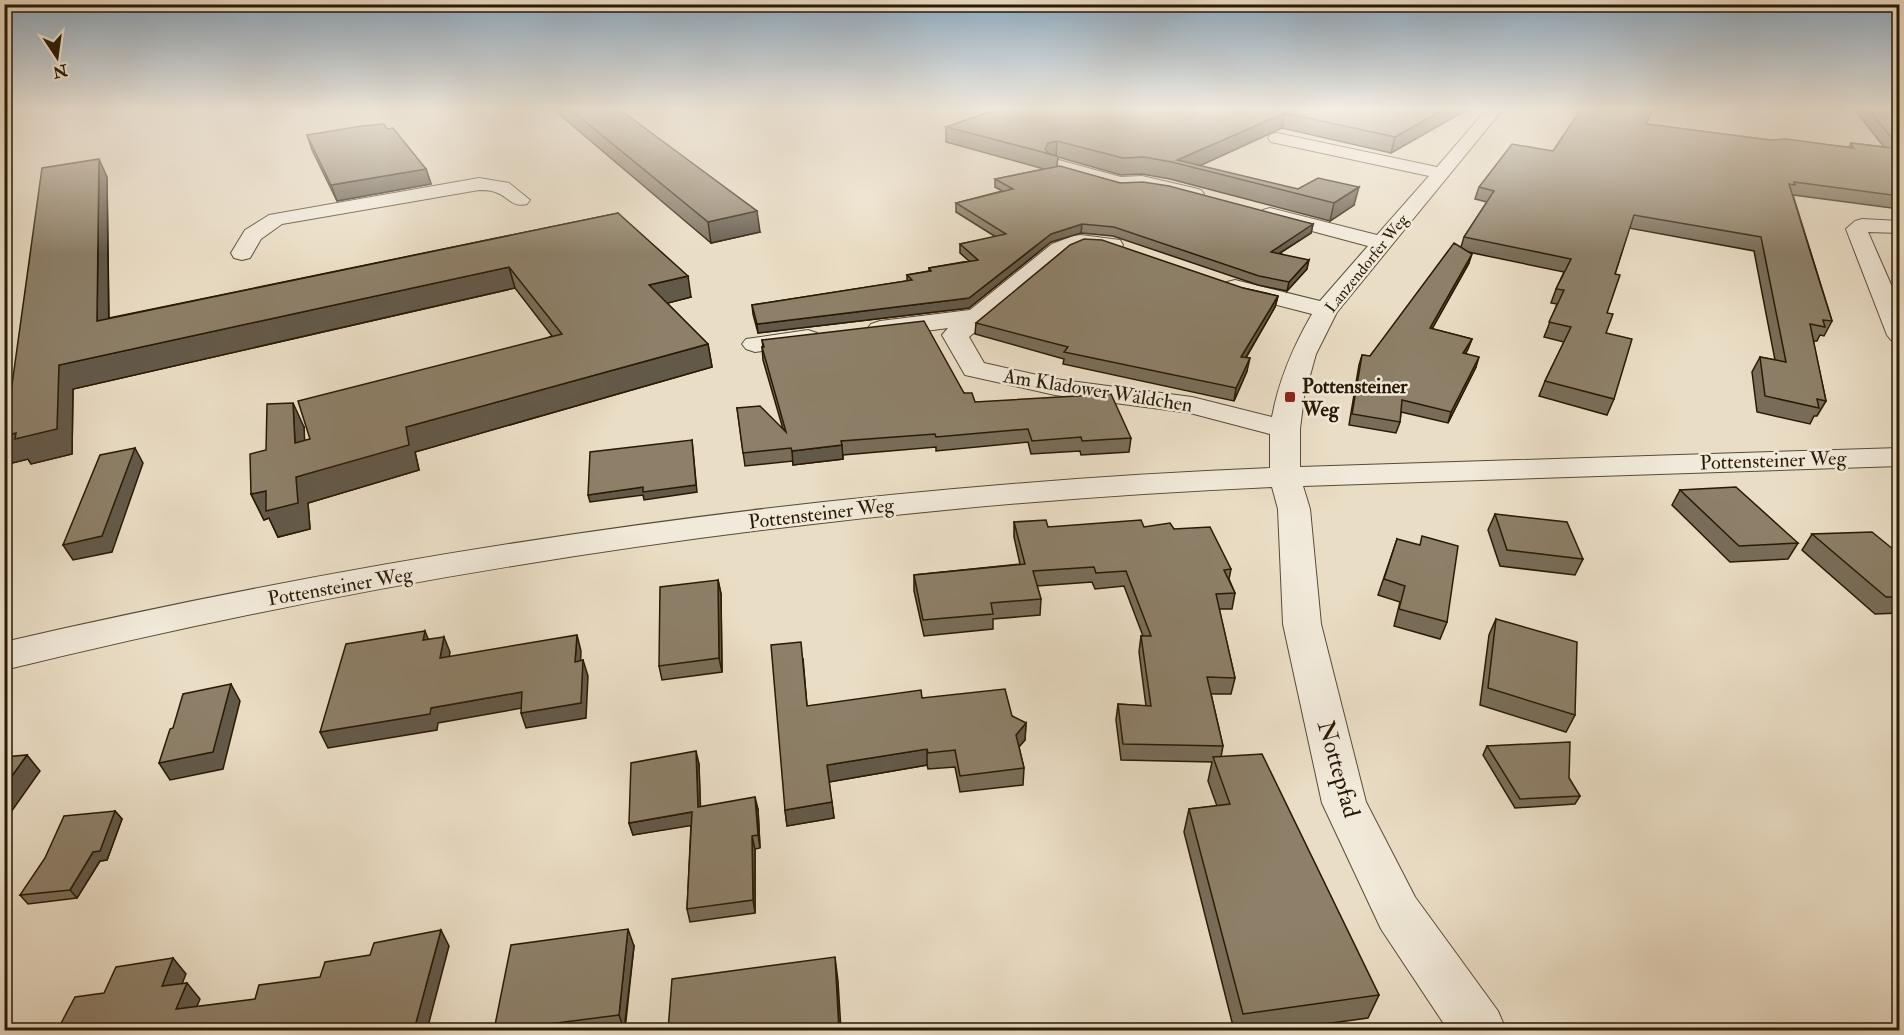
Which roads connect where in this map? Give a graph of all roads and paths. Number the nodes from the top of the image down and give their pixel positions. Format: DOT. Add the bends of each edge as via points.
graph roads {
  1 [pos="1367,157"];
  2 [pos="1453,157"];
  3 [pos="1055,164"];
  4 [pos="1440,173"];
  5 [pos="1214,199"];
  6 [pos="520,200"];
  7 [pos="1248,208"];
  8 [pos="1899,227"];
  9 [pos="1381,243"];
  10 [pos="242,253"];
  11 [pos="1138,254"];
  12 [pos="1216,280"];
  13 [pos="1326,310"];
  14 [pos="976,317"];
  15 [pos="1899,335"];
  16 [pos="754,344"];
  17 [pos="1285,429"];
  18 [pos="1899,457"];
  19 [pos="1285,477"];
  20 [pos="4,656"];
  21 [pos="1479,1030"];
  1 -- 4 [label="street"];
  2 -- 4 [label="street, Lanzendorfer Weg"];
  3 -- 5 [label="street" via="1120,183 1142,182"];
  4 -- 9 [label="street, Lanzendorfer Weg"];
  6 -- 10 [label="street" via="502,187 479,184 276,219 253,235"];
  7 -- 9 [label="street"];
  8 -- 15 [label="street" via="1862,225 1856,229"];
  9 -- 13 [label="street, Lanzendorfer Weg"];
  11 -- 14 [label="street, Am Kladower Wäldchen" via="1104,243 1081,241 1060,249"];
  12 -- 13 [label="street"];
  13 -- 17 [label="street, Lanzendorfer Weg" via="1303,354"];
  14 -- 16 [label="street"];
  14 -- 17 [label="street, Am Kladower Wäldchen" via="955,335 974,369 1055,387 1192,405"];
  17 -- 19 [label="street, Lanzendorfer Weg"];
  18 -- 19 [label="street, Pottensteiner Weg"];
  19 -- 20 [label="street, Pottensteiner Weg" via="982,496 693,528 326,587"];
  19 -- 21 [label="street, Nottepfad" via="1294,509 1302,624 1344,803 1398,913"];
}
